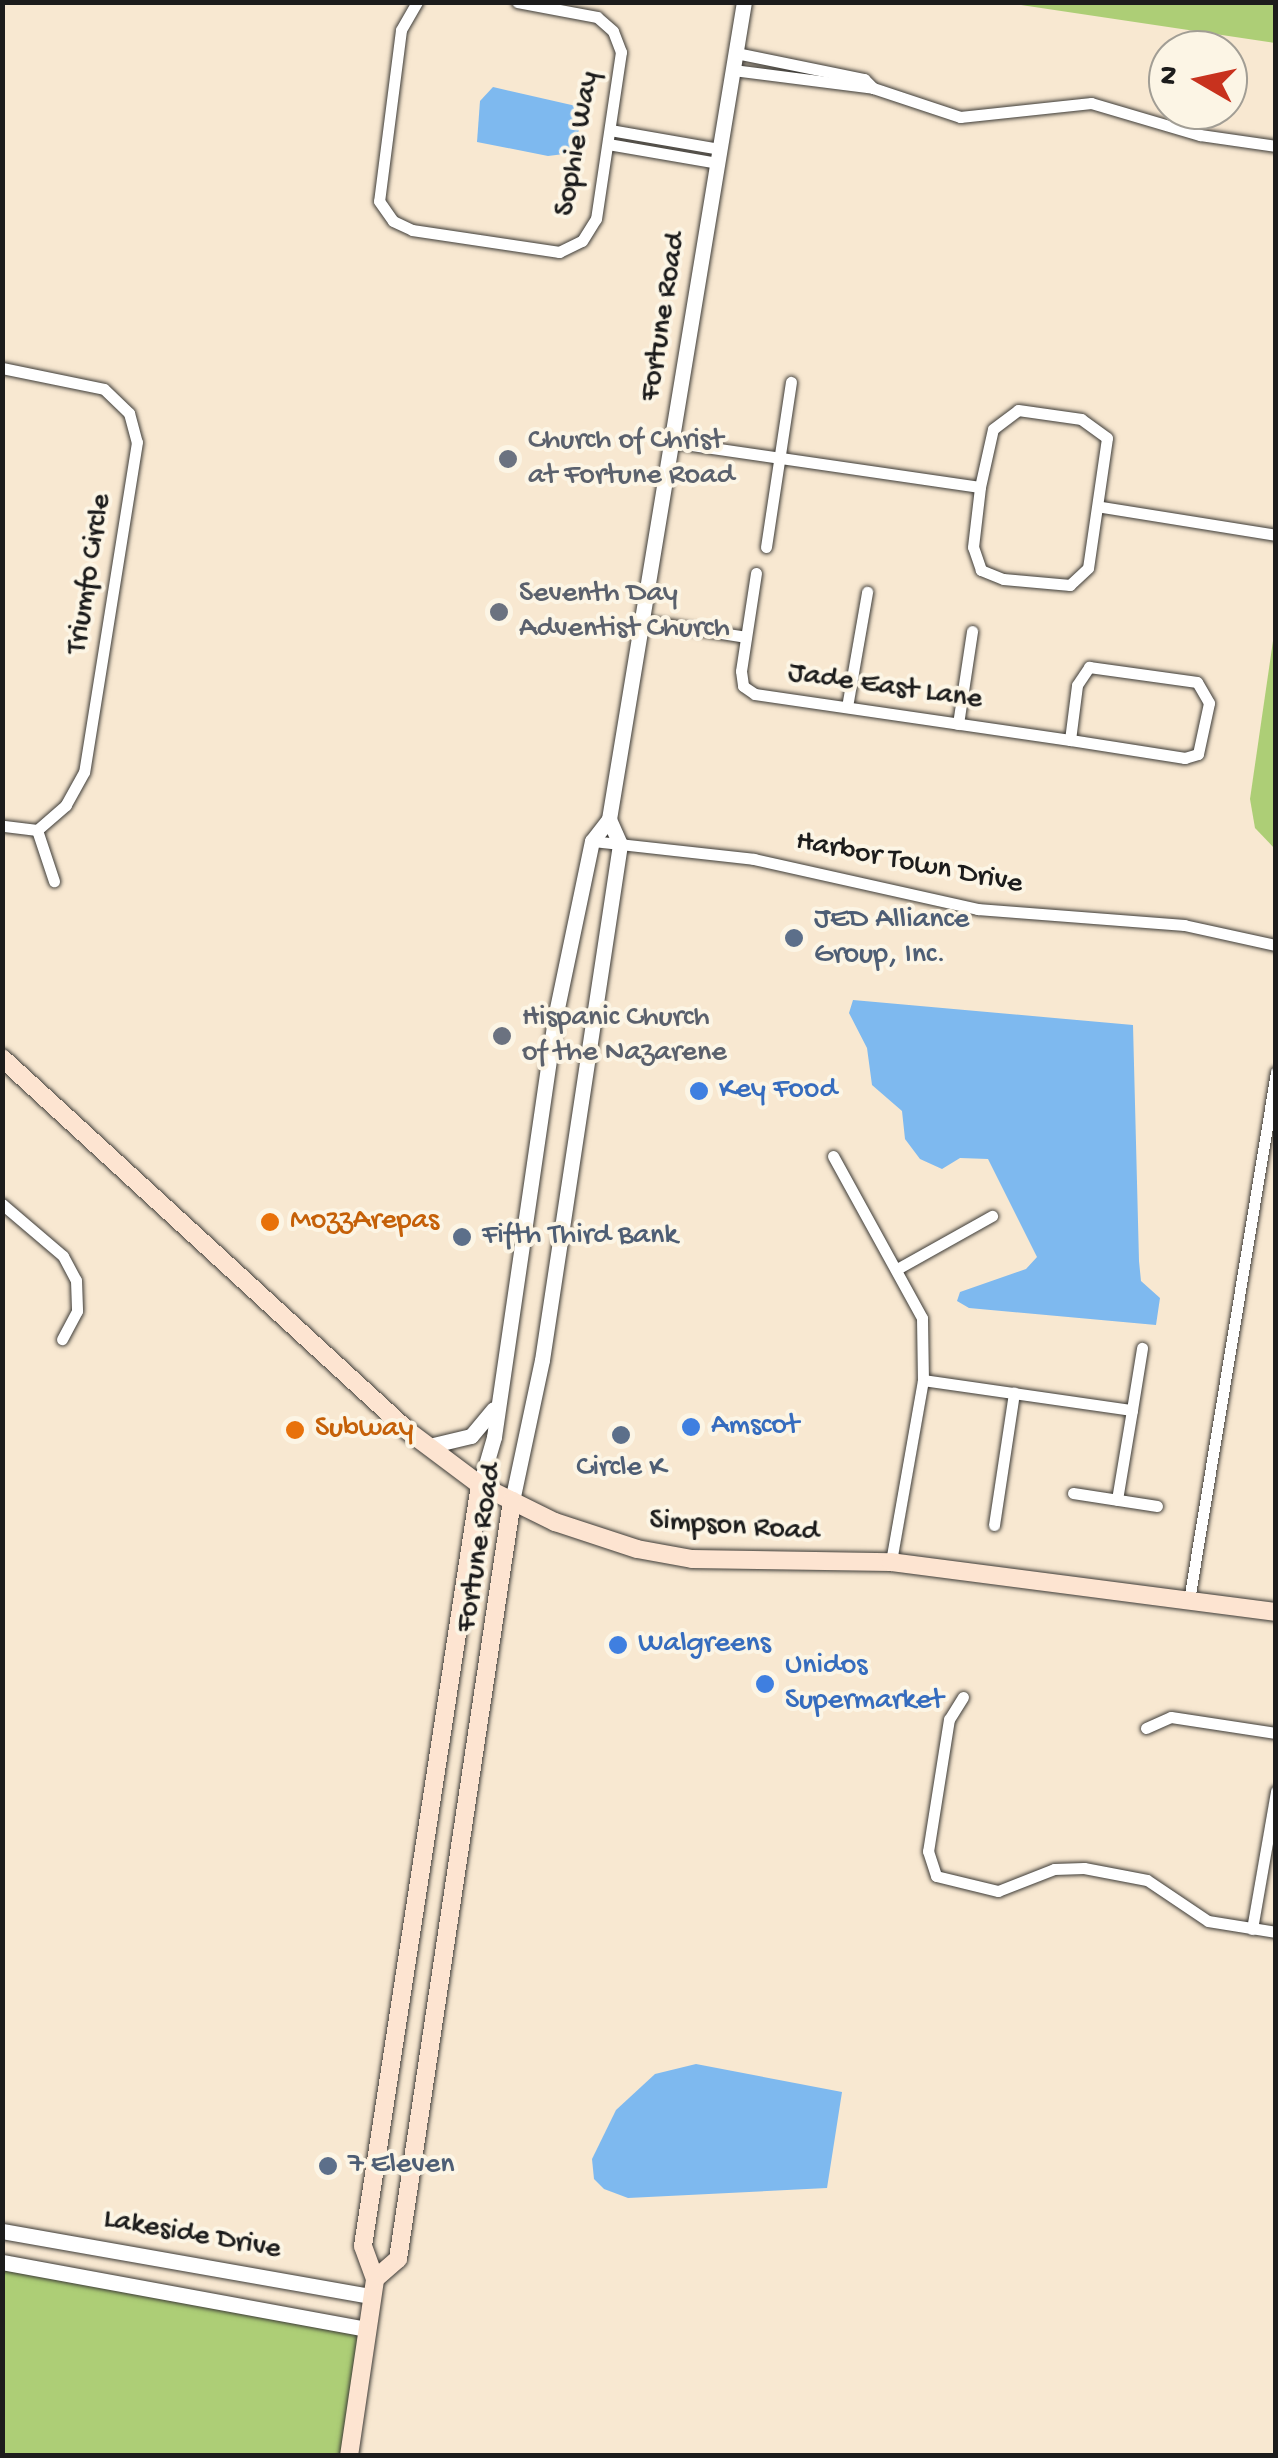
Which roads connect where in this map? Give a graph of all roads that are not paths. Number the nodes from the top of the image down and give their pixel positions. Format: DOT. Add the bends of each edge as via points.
graph roads {
  1 [pos="417,2"];
  2 [pos="517,2"];
  3 [pos="744,2"];
  4 [pos="736,52"];
  5 [pos="733,70"];
  6 [pos="873,88"];
  7 [pos="610,130"];
  8 [pos="608,144"];
  9 [pos="1276,146"];
  10 [pos="719,156"];
  11 [pos="2,368"];
  12 [pos="790,382"];
  13 [pos="671,442"];
  14 [pos="779,458"];
  15 [pos="980,486"];
  16 [pos="1102,507"];
  17 [pos="1276,535"];
  18 [pos="766,546"];
  19 [pos="756,573"];
  20 [pos="867,592"];
  21 [pos="640,620"];
  22 [pos="972,631"];
  23 [pos="746,636"];
  24 [pos="847,707"];
  25 [pos="958,724"];
  26 [pos="1070,740"];
  27 [pos="609,819"];
  28 [pos="2,826"];
  29 [pos="38,830"];
  30 [pos="592,841"];
  31 [pos="620,844"];
  32 [pos="54,882"];
  33 [pos="1276,945"];
  34 [pos="2,1058"];
  35 [pos="1276,1072"];
  36 [pos="833,1156"];
  37 [pos="2,1204"];
  38 [pos="992,1216"];
  39 [pos="898,1270"];
  40 [pos="62,1339"];
  41 [pos="1142,1348"];
  42 [pos="923,1380"];
  43 [pos="1014,1393"];
  44 [pos="499,1401"];
  45 [pos="1132,1410"];
  46 [pos="428,1446"];
  47 [pos="480,1485"];
  48 [pos="1073,1492"];
  49 [pos="1118,1500"];
  50 [pos="512,1502"];
  51 [pos="1156,1506"];
  52 [pos="994,1525"];
  53 [pos="891,1562"];
  54 [pos="1189,1600"];
  55 [pos="1276,1612"];
  56 [pos="963,1697"];
  57 [pos="1146,1728"];
  58 [pos="1276,1732"];
  59 [pos="1276,1791"];
  60 [pos="1252,1929"];
  61 [pos="1276,1932"];
  62 [pos="2,2231"];
  63 [pos="2,2262"];
  64 [pos="373,2288"];
  65 [pos="366,2330"];
  66 [pos="349,2456"];
  1 -- 8 [label="street, Sophie Way" via="402,30 376,183 378,202 392,221 529,248 569,249 596,220"];
  2 -- 7 [label="street, Sophie Way" via="590,15 613,31 621,58"];
  3 -- 4 [label="street, Fortune Road"];
  4 -- 5 [label="street, Fortune Road"];
  4 -- 6 [label="street" via="864,79"];
  5 -- 6 [label="street"];
  5 -- 10 [label="street, Fortune Road"];
  6 -- 9 [label="street" via="960,118 1092,103 1200,135"];
  7 -- 8 [label="street, Sophie Way"];
  7 -- 10 [label="street"];
  8 -- 10 [label="street"];
  10 -- 13 [label="street, Fortune Road"];
  11 -- 29 [label="street, Triumfo Circle" via="104,389 129,413 138,442 84,772 66,805"];
  12 -- 14 [label="street"];
  13 -- 14 [label="street"];
  13 -- 21 [label="street, Fortune Road"];
  14 -- 15 [label="street"];
  14 -- 18 [label="street"];
  15 -- 16 [label="street" via="993,430 1018,410 1081,418 1106,438"];
  15 -- 16 [label="street" via="972,547 981,570 1003,580 1070,586 1088,568"];
  16 -- 17 [label="street"];
  19 -- 23 [label="street, Jade East Lane"];
  20 -- 24 [label="street"];
  21 -- 23 [label="street"];
  21 -- 27 [label="street, Fortune Road"];
  22 -- 25 [label="street"];
  23 -- 24 [label="street, Jade East Lane" via="741,671 744,686 755,694"];
  24 -- 25 [label="street, Jade East Lane"];
  25 -- 26 [label="street, Jade East Lane"];
  26 -- 26 [label="street, Jade East Lane" via="1077,685 1090,667 1197,682 1208,702 1202,745 1185,758"];
  27 -- 30 [label="street, Fortune Road"];
  27 -- 31 [label="street"];
  28 -- 29 [label="street"];
  29 -- 32 [label="street"];
  30 -- 31 [label="street, Harbor Town Drive"];
  30 -- 44 [label="street, Fortune Road" via="544,1077"];
  31 -- 33 [label="street, Harbor Town Drive" via="754,859 977,909 1184,925"];
  31 -- 50 [label="street, Fortune Road" via="542,1360"];
  34 -- 46 [label="main road, Simpson Road"];
  35 -- 54 [label="street"];
  36 -- 39 [label="street"];
  37 -- 40 [label="street" via="63,1256 76,1280 77,1311"];
  38 -- 39 [label="street"];
  39 -- 42 [label="street" via="922,1318"];
  41 -- 45 [label="street"];
  42 -- 43 [label="street"];
  42 -- 53 [label="street"];
  43 -- 45 [label="street"];
  43 -- 52 [label="street"];
  44 -- 46 [label="street" via="472,1436"];
  44 -- 47 [label="street, Fortune Road"];
  45 -- 49 [label="street"];
  46 -- 47 [label="main road, Simpson Road"];
  47 -- 50 [label="main road, Simpson Road"];
  47 -- 64 [label="main road, Fortune Road" via="364,2246"];
  48 -- 49 [label="street"];
  49 -- 51 [label="street"];
  50 -- 53 [label="main road, Simpson Road" via="596,1538 692,1559"];
  50 -- 64 [label="main road, Fortune Road" via="398,2258"];
  53 -- 54 [label="main road, Simpson Road"];
  54 -- 55 [label="main road, Simpson Road"];
  56 -- 60 [label="street" via="949,1719 928,1851 936,1876 998,1891 1054,1868 1084,1868 1147,1880 1198,1917"];
  57 -- 58 [label="street" via="1172,1717"];
  59 -- 60 [label="street"];
  60 -- 61 [label="street"];
  62 -- 64 [label="street, Lakeside Drive"];
  63 -- 65 [label="street, Lakeside Drive"];
  64 -- 65 [label="main road, Fortune Road"];
  65 -- 66 [label="main road, Fortune Road"];
}
